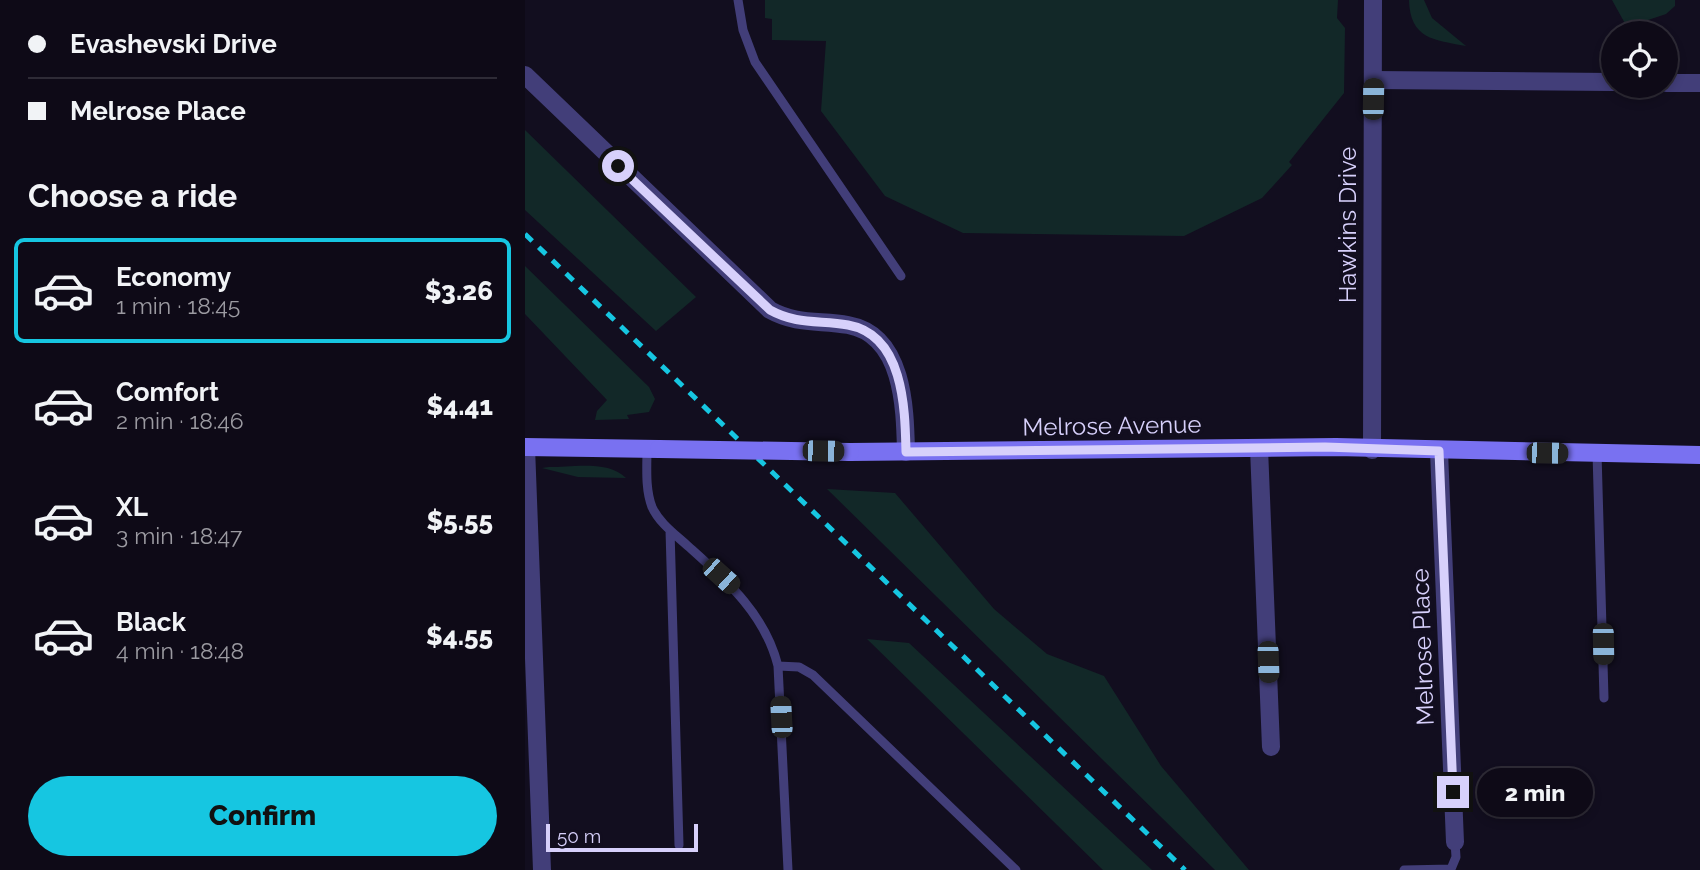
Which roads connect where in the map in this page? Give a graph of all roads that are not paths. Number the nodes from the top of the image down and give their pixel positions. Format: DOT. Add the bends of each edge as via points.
graph roads {
  1 [pos="738,0"];
  2 [pos="1373,0"];
  3 [pos="525,75"];
  4 [pos="1373,80"];
  5 [pos="1601,82"];
  6 [pos="1678,82"];
  7 [pos="1700,83"];
  8 [pos="901,276"];
  9 [pos="525,447"];
  10 [pos="1259,447"];
  11 [pos="653,448"];
  12 [pos="1372,450"];
  13 [pos="1439,451"];
  14 [pos="906,452"];
  15 [pos="1597,453"];
  16 [pos="1700,455"];
  17 [pos="670,530"];
  18 [pos="778,666"];
  19 [pos="1604,698"];
  20 [pos="1271,747"];
  21 [pos="1455,842"];
  22 [pos="679,845"];
  23 [pos="542,870"];
  24 [pos="788,870"];
  25 [pos="1016,870"];
  26 [pos="1404,870"];
  1 -- 8 [label="lane" via="755,62"];
  2 -- 4 [label="street, Hawkins Drive"];
  3 -- 14 [label="street" via="770,310 802,323 850,325 880,342 900,384"];
  4 -- 5 [label="street"];
  4 -- 12 [label="street, Hawkins Drive"];
  6 -- 7 [label="street"];
  9 -- 11 [label="main road, Melrose Avenue"];
  9 -- 23 [label="street"];
  10 -- 12 [label="main road, Melrose Avenue"];
  10 -- 14 [label="main road, Melrose Avenue"];
  10 -- 20 [label="street"];
  11 -- 14 [label="main road, Melrose Avenue, bridge"];
  11 -- 17 [label="lane" via="649,496"];
  12 -- 13 [label="main road, Melrose Avenue"];
  13 -- 15 [label="main road, Melrose Avenue"];
  13 -- 21 [label="street, Melrose Place"];
  15 -- 16 [label="main road, Melrose Avenue"];
  15 -- 19 [label="lane"];
  17 -- 18 [label="lane" via="738,591 773,645"];
  17 -- 22 [label="lane"];
  18 -- 24 [label="lane"];
  18 -- 25 [label="lane" via="799,667 813,675"];
  21 -- 26 [label="lane" via="1451,869"];
}
